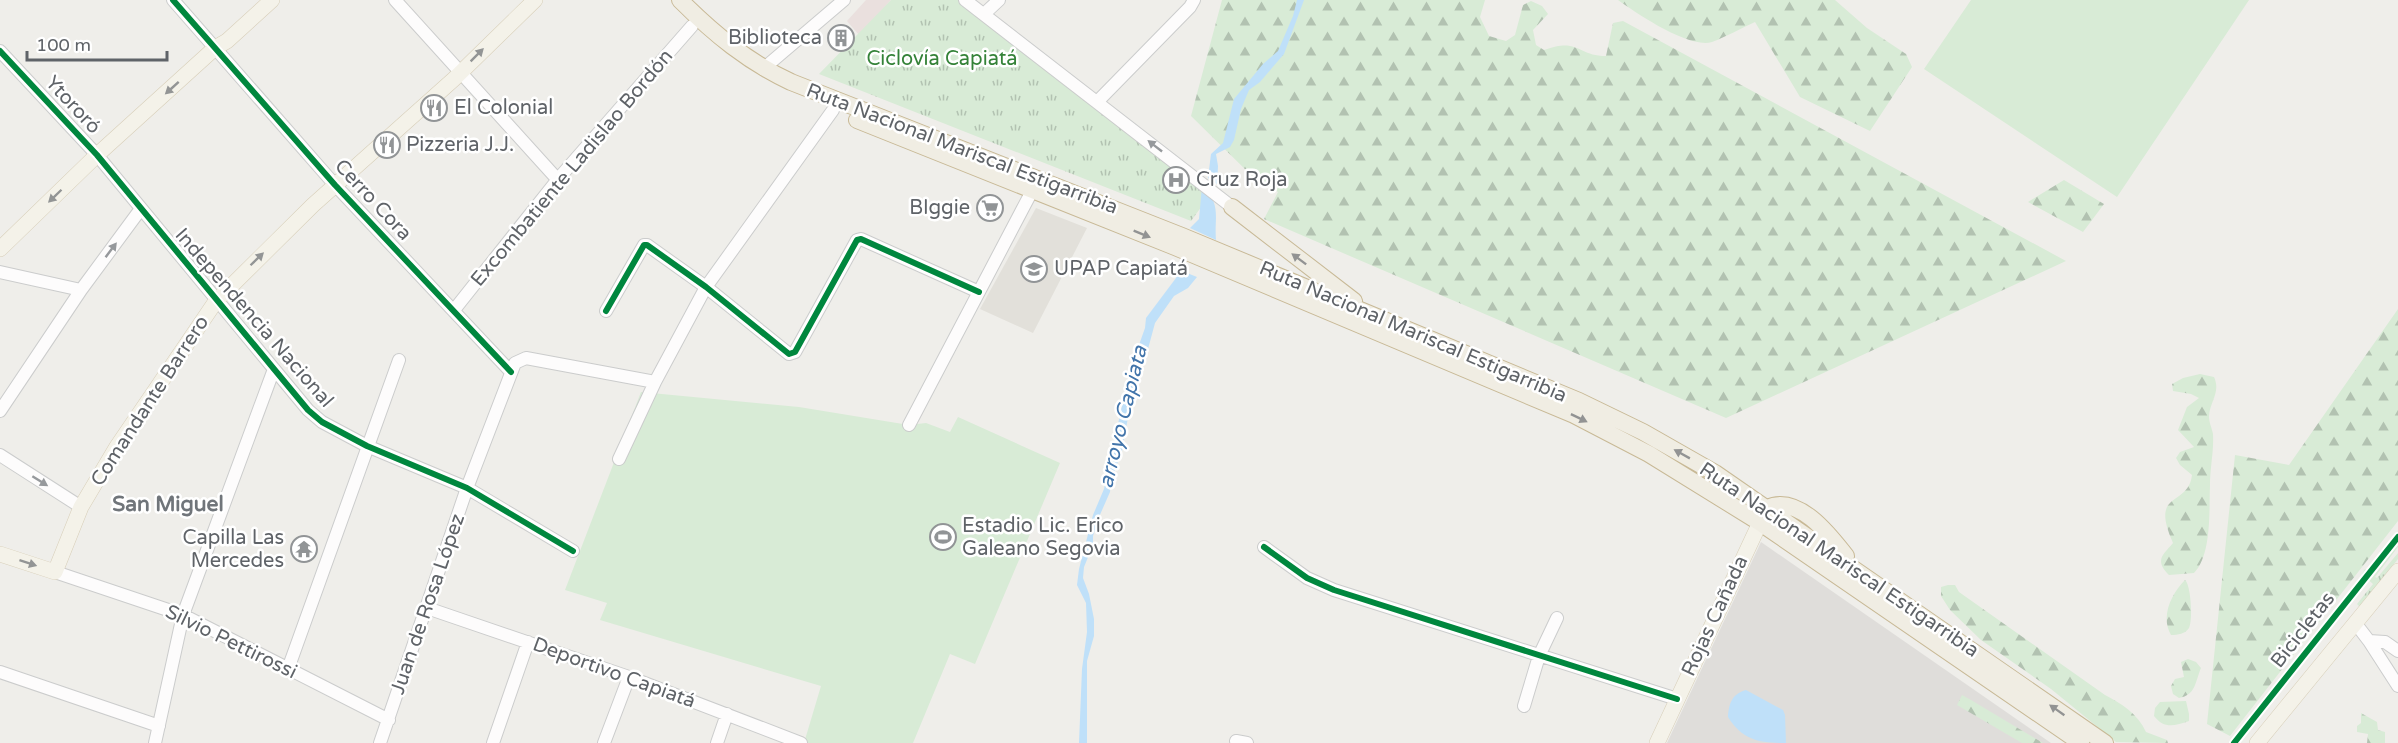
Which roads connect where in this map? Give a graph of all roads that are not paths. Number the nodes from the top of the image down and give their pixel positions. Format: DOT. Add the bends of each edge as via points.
graph roads {
  1 [pos="173,0"];
  2 [pos="261,0"];
  3 [pos="272,0"];
  4 [pos="394,0"];
  5 [pos="535,0"];
  6 [pos="665,0"];
  7 [pos="680,0"];
  8 [pos="844,0"];
  9 [pos="999,0"];
  10 [pos="1194,0"];
  11 [pos="971,2"];
  12 [pos="984,14"];
  13 [pos="692,26"];
  14 [pos="215,48"];
  15 [pos="0,51"];
  16 [pos="763,69"];
  17 [pos="460,73"];
  18 [pos="1097,102"];
  19 [pos="833,110"];
  20 [pos="97,155"];
  21 [pos="558,180"];
  22 [pos="335,185"];
  23 [pos="1032,190"];
  24 [pos="1232,207"];
  25 [pos="140,210"];
  26 [pos="1178,241"];
  27 [pos="0,249"];
  28 [pos="1219,258"];
  29 [pos="0,272"];
  30 [pos="706,287"];
  31 [pos="81,290"];
  32 [pos="979,292"];
  33 [pos="216,301"];
  34 [pos="454,310"];
  35 [pos="606,311"];
  36 [pos="1380,318"];
  37 [pos="399,360"];
  38 [pos="274,369"];
  39 [pos="512,372"];
  40 [pos="655,382"];
  41 [pos="0,411"];
  42 [pos="909,425"];
  43 [pos="368,446"];
  44 [pos="0,455"];
  45 [pos="619,459"];
  46 [pos="467,488"];
  47 [pos="81,507"];
  48 [pos="1763,515"];
  49 [pos="1264,547"];
  50 [pos="573,550"];
  51 [pos="0,554"];
  52 [pos="2398,571"];
  53 [pos="55,572"];
  54 [pos="426,608"];
  55 [pos="183,615"];
  56 [pos="1557,618"];
  57 [pos="2354,627"];
  58 [pos="2369,641"];
  59 [pos="528,642"];
  60 [pos="2398,651"];
  61 [pos="1539,656"];
  62 [pos="288,669"];
  63 [pos="0,672"];
  64 [pos="629,677"];
  65 [pos="2398,686"];
  66 [pos="1677,699"];
  67 [pos="1524,706"];
  68 [pos="726,714"];
  69 [pos="389,720"];
  70 [pos="159,726"];
  71 [pos="155,743"];
  72 [pos="380,743"];
  73 [pos="493,743"];
  74 [pos="604,743"];
  75 [pos="717,743"];
  76 [pos="801,743"];
  77 [pos="1657,743"];
  78 [pos="2081,743"];
  79 [pos="2105,743"];
  80 [pos="2257,743"];
  81 [pos="2267,743"];
  1 -- 14 [label="street, Cerro Cora"];
  2 -- 14 [label="main road" via="221,37"];
  3 -- 14 [label="main road"];
  4 -- 17 [label="street"];
  17 -- 5 [label="main road, Comandante Barrero, one-way"];
  6 -- 13 [label="highway, Ruta Nacional Mariscal Estigarribia"];
  7 -- 16 [label="highway, Ruta Nacional Mariscal Estigarribia" via="726,43"];
  8 -- 16 [label="street"];
  9 -- 12 [label="street"];
  10 -- 18 [label="street"];
  11 -- 12 [label="street"];
  12 -- 18 [label="street"];
  13 -- 19 [label="highway, Ruta Nacional Mariscal Estigarribia" via="758,78"];
  13 -- 21 [label="street, Excombatiente Ladislao Bordón"];
  14 -- 20 [label="main road, one-way"];
  14 -- 22 [label="street, Cerro Cora"];
  15 -- 20 [label="street, Ytororó"];
  16 -- 26 [label="highway, Ruta Nacional Mariscal Estigarribia"];
  17 -- 21 [label="street"];
  17 -- 22 [label="main road, Comandante Barrero"];
  24 -- 18 [label="street, one-way"];
  19 -- 23 [label="highway, Ruta Nacional Mariscal Estigarribia"];
  19 -- 30 [label="street"];
  20 -- 25 [label="street, Independencia Nacional"];
  20 -- 27 [label="main road, one-way"];
  21 -- 34 [label="street, Excombatiente Ladislao Bordón"];
  33 -- 22 [label="main road, Comandante Barrero, one-way"];
  22 -- 34 [label="street, Cerro Cora"];
  23 -- 26 [label="highway, Ruta Nacional Mariscal Estigarribia, one-way"];
  23 -- 32 [label="street"];
  36 -- 24 [label="highway, one-way"];
  31 -- 25 [label="street, one-way"];
  25 -- 33 [label="street, Independencia Nacional"];
  26 -- 28 [label="highway, Ruta Nacional Mariscal Estigarribia"];
  28 -- 36 [label="highway, Ruta Nacional Mariscal Estigarribia"];
  28 -- 48 [label="highway, Ruta Nacional Mariscal Estigarribia, one-way" via="1574,415"];
  29 -- 31 [label="street"];
  30 -- 32 [label="street" via="789,354 795,352 857,240"];
  30 -- 35 [label="street" via="644,245"];
  30 -- 40 [label="street"];
  31 -- 41 [label="street"];
  32 -- 42 [label="street"];
  33 -- 38 [label="street, Independencia Nacional"];
  33 -- 47 [label="main road, Comandante Barrero" via="116,448"];
  34 -- 39 [label="street, Cerro Cora"];
  48 -- 36 [label="highway, Ruta Nacional Mariscal Estigarribia, one-way" via="1715,472 1643,432"];
  37 -- 43 [label="street"];
  38 -- 43 [label="street, Independencia Nacional" via="322,422"];
  38 -- 55 [label="street"];
  39 -- 40 [label="street" via="515,363 526,358"];
  39 -- 46 [label="street, Juan de Rosa López"];
  40 -- 45 [label="street"];
  43 -- 46 [label="street, Independencia Nacional"];
  43 -- 62 [label="street"];
  44 -- 47 [label="street, one-way"];
  46 -- 50 [label="street, Independencia Nacional"];
  46 -- 54 [label="street, Juan de Rosa López"];
  47 -- 53 [label="main road, Comandante Barrero"];
  48 -- 66 [label="main road, Rojas Cañada"];
  48 -- 78 [label="highway, Ruta Nacional Mariscal Estigarribia"];
  79 -- 48 [label="highway, Ruta Nacional Mariscal Estigarribia, one-way" via="1857,570"];
  49 -- 61 [label="street" via="1307,578 1334,590"];
  51 -- 53 [label="main road, Silvio Pettirossi, one-way"];
  52 -- 57 [label="main road"];
  53 -- 55 [label="street, Silvio Pettirossi"];
  54 -- 59 [label="street, Deportivo Capiatá"];
  54 -- 69 [label="street, Juan de Rosa López"];
  55 -- 62 [label="street, Silvio Pettirossi"];
  55 -- 70 [label="street"];
  56 -- 61 [label="street"];
  57 -- 58 [label="street"];
  57 -- 80 [label="main road"];
  57 -- 81 [label="main road"];
  58 -- 60 [label="street" via="2385,642"];
  58 -- 65 [label="street"];
  59 -- 64 [label="street, Deportivo Capiatá"];
  59 -- 73 [label="street"];
  61 -- 66 [label="street"];
  61 -- 67 [label="street"];
  62 -- 69 [label="street, Silvio Pettirossi"];
  63 -- 70 [label="street"];
  64 -- 68 [label="street, Deportivo Capiatá"];
  64 -- 74 [label="street"];
  66 -- 77 [label="main road, Rojas Cañada"];
  68 -- 75 [label="street"];
  68 -- 76 [label="street, Deportivo Capiatá"];
  69 -- 72 [label="street, Juan de Rosa López"];
  70 -- 71 [label="street"];
}
